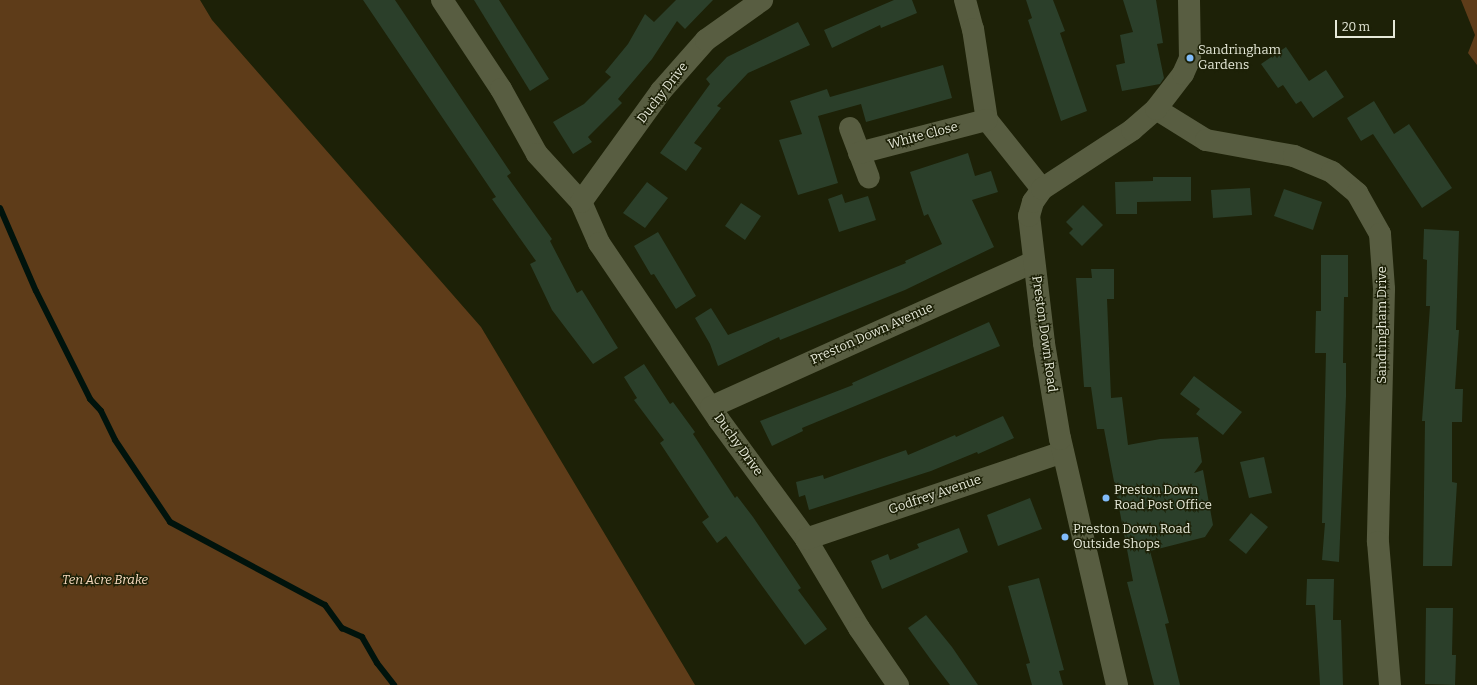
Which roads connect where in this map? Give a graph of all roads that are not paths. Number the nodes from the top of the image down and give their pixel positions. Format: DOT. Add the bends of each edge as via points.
graph roads {
  1 [pos="442,0"];
  2 [pos="762,0"];
  3 [pos="965,0"];
  4 [pos="1189,0"];
  5 [pos="1156,109"];
  6 [pos="987,120"];
  7 [pos="850,128"];
  8 [pos="859,153"];
  9 [pos="869,178"];
  10 [pos="1042,188"];
  11 [pos="581,202"];
  12 [pos="1033,262"];
  13 [pos="711,407"];
  14 [pos="1063,452"];
  15 [pos="806,539"];
  16 [pos="898,685"];
  17 [pos="1117,685"];
  18 [pos="1390,685"];
  1 -- 11 [label="street, Duchy Drive" via="501,89 537,154"];
  2 -- 11 [label="street, Duchy Drive" via="706,40 662,92"];
  3 -- 6 [label="street" via="973,29"];
  4 -- 5 [label="street" via="1190,58 1183,74"];
  5 -- 10 [label="street" via="1132,130"];
  5 -- 18 [label="street, Sandringham Drive" via="1206,140 1294,156 1332,172 1357,192 1380,234 1384,289 1378,542"];
  6 -- 8 [label="street, White Close"];
  6 -- 10 [label="street"];
  7 -- 8 [label="street"];
  8 -- 9 [label="street"];
  10 -- 12 [label="street, Preston Down Road" via="1033,202 1029,216"];
  11 -- 13 [label="street, Duchy Drive" via="599,243"];
  12 -- 13 [label="street, Preston Down Avenue"];
  12 -- 14 [label="street, Preston Down Road"];
  13 -- 15 [label="street, Duchy Drive"];
  14 -- 15 [label="street, Godfrey Avenue"];
  14 -- 17 [label="street, Preston Down Road"];
  15 -- 16 [label="street, Duchy Drive" via="859,628"];
}
